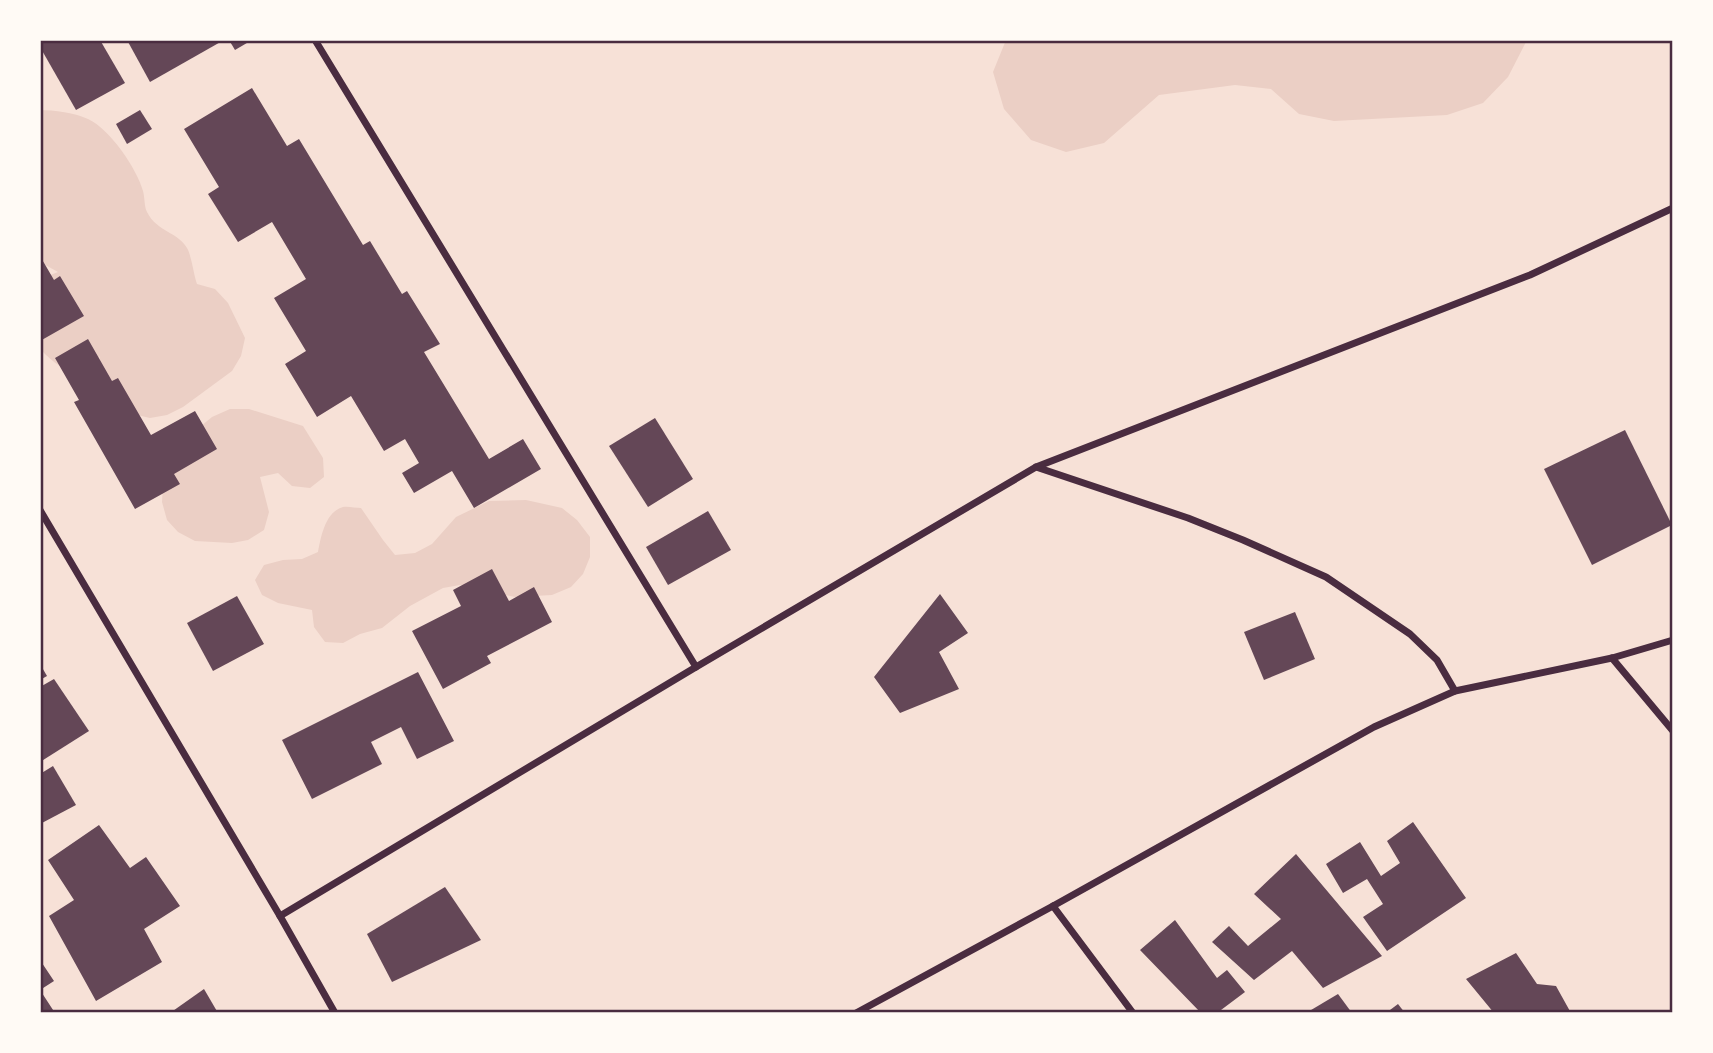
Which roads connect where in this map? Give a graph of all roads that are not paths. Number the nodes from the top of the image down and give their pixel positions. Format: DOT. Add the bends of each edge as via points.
graph roads {
  1 [pos="315,40"];
  2 [pos="1673,208"];
  3 [pos="1037,467"];
  4 [pos="40,510"];
  5 [pos="1673,640"];
  6 [pos="1612,658"];
  7 [pos="696,667"];
  8 [pos="1455,691"];
  9 [pos="1673,731"];
  10 [pos="1053,906"];
  11 [pos="280,916"];
  12 [pos="335,1013"];
  13 [pos="856,1013"];
  14 [pos="1133,1013"];
  1 -- 7 [label="street"];
  2 -- 3 [label="street" via="1530,275"];
  3 -- 7 [label="street"];
  3 -- 8 [label="street" via="1188,518 1326,577 1410,634 1437,660"];
  4 -- 11 [label="street"];
  5 -- 6 [label="street"];
  6 -- 8 [label="street"];
  6 -- 9 [label="street"];
  7 -- 11 [label="street"];
  8 -- 10 [label="street" via="1374,727"];
  10 -- 13 [label="street"];
  10 -- 14 [label="street"];
  11 -- 12 [label="street"];
}
